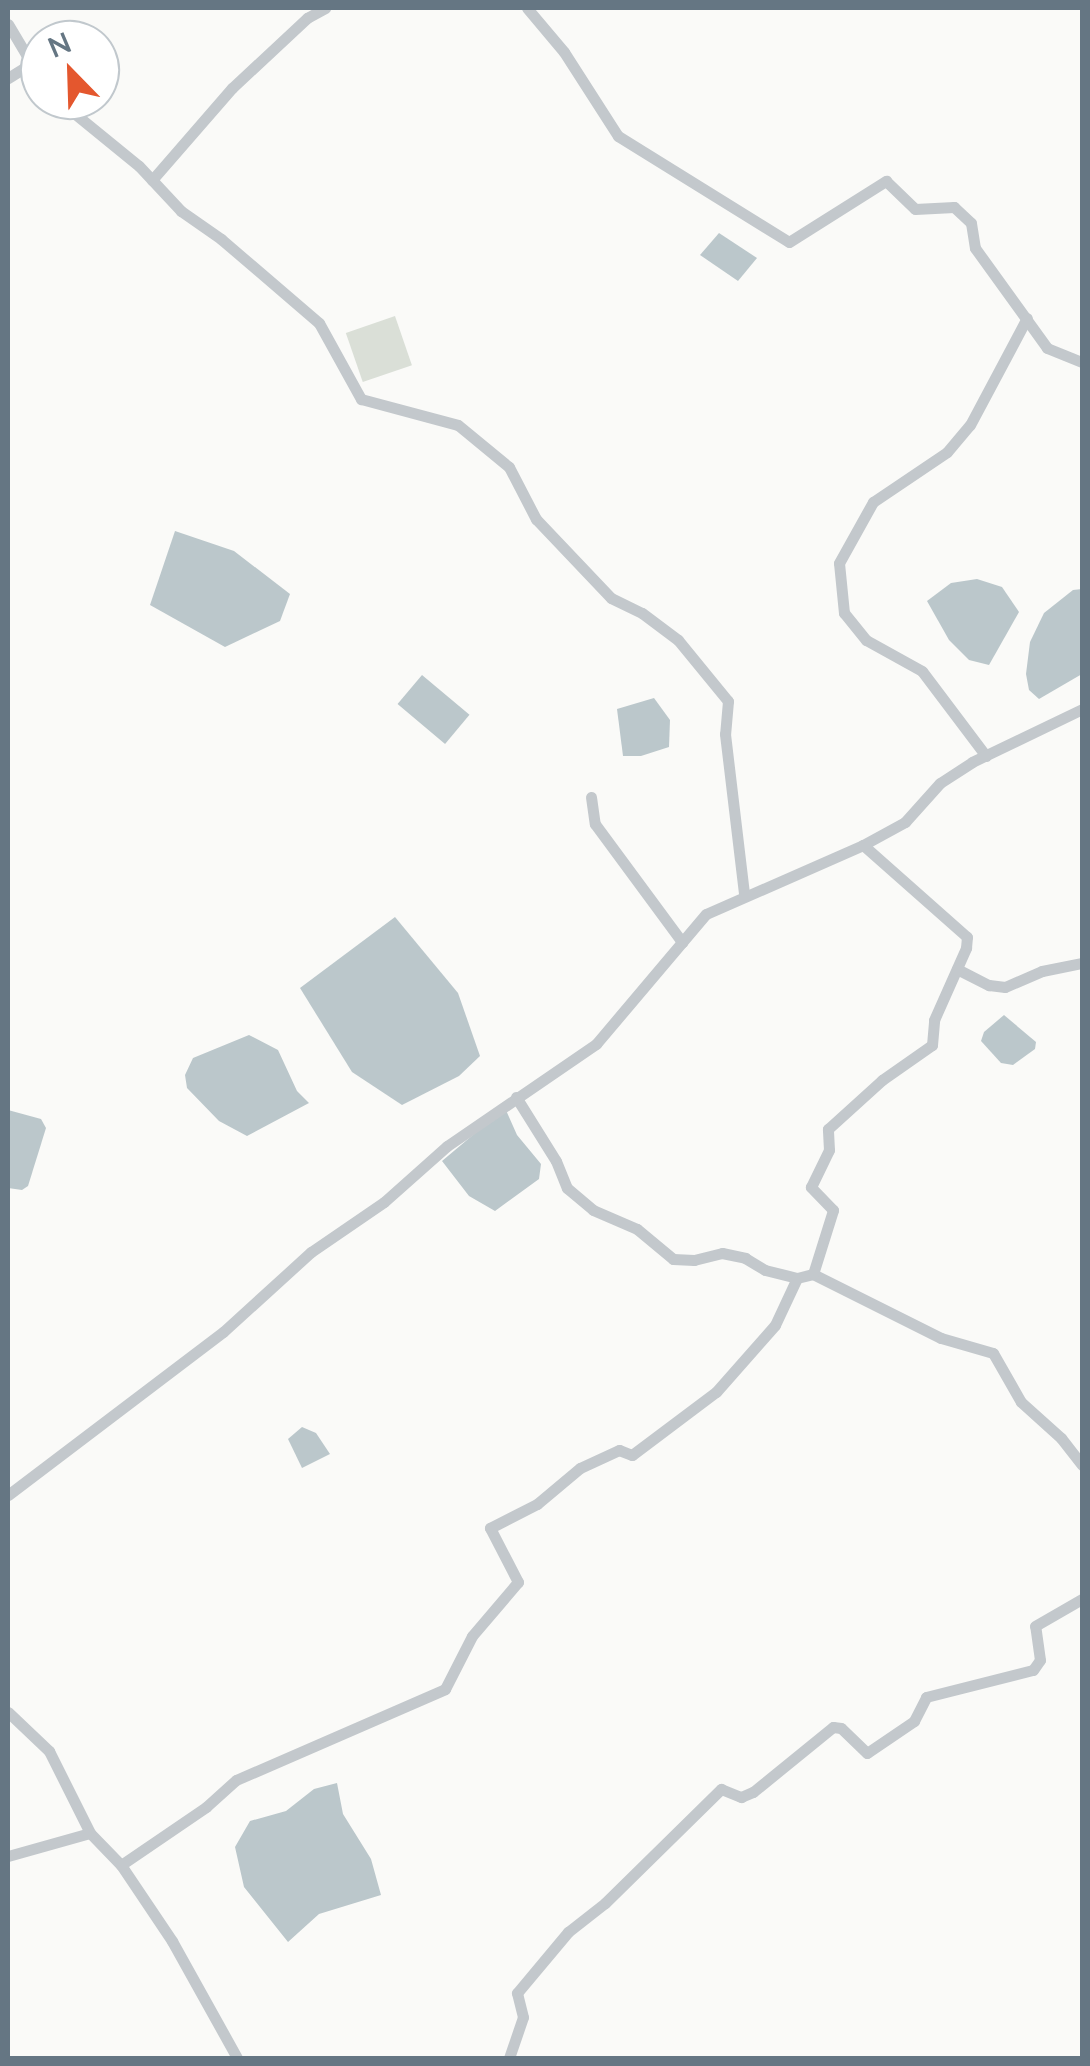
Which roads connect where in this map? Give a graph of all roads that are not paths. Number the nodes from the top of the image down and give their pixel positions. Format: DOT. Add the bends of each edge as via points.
graph roads {
  1 [pos="326,8"];
  2 [pos="528,8"];
  3 [pos="82,120"];
  4 [pos="152,180"];
  5 [pos="1027,318"];
  6 [pos="1082,362"];
  7 [pos="1082,709"];
  8 [pos="986,756"];
  9 [pos="591,797"];
  10 [pos="863,845"];
  11 [pos="744,894"];
  12 [pos="682,942"];
  13 [pos="1082,962"];
  14 [pos="957,969"];
  15 [pos="516,1096"];
  16 [pos="814,1274"];
  17 [pos="797,1278"];
  18 [pos="1082,1464"];
  19 [pos="8,1494"];
  20 [pos="1082,1598"];
  21 [pos="8,1712"];
  22 [pos="90,1834"];
  23 [pos="8,1856"];
  24 [pos="121,1865"];
  25 [pos="237,2058"];
  26 [pos="509,2058"];
  1 -- 4 [label="street" via="232,88"];
  2 -- 5 [label="street" via="618,136 788,242 886,181 915,208 954,208 971,223 976,248"];
  3 -- 4 [label="street"];
  4 -- 11 [label="street" via="319,323 362,398 458,424 509,467 536,519 610,598 678,640 728,701"];
  5 -- 6 [label="street" via="1047,348"];
  5 -- 8 [label="street" via="970,425 947,452 873,502 839,563 844,614 866,640 922,671"];
  7 -- 8 [label="street"];
  8 -- 10 [label="street" via="940,783 905,822"];
  9 -- 12 [label="street" via="594,824"];
  10 -- 11 [label="street"];
  10 -- 14 [label="street" via="967,937"];
  11 -- 12 [label="street" via="706,914"];
  12 -- 15 [label="street" via="596,1044"];
  13 -- 14 [label="street" via="1005,987"];
  14 -- 16 [label="street" via="934,1020 932,1045 828,1129 829,1150 811,1188 833,1210"];
  15 -- 17 [label="street" via="568,1188 592,1210 637,1229 673,1259 722,1253"];
  15 -- 19 [label="street"];
  16 -- 17 [label="street"];
  16 -- 18 [label="street" via="941,1338 993,1353 1022,1402"];
  17 -- 24 [label="street" via="775,1325 716,1392 632,1455 620,1450 580,1468 537,1504 490,1528 518,1582 472,1636 445,1689 236,1780"];
  20 -- 26 [label="street" via="1035,1626 1040,1660 1033,1670 926,1697 914,1720 868,1753 833,1727 753,1792 741,1797 721,1789 568,1932 517,1993 523,2016"];
  21 -- 22 [label="street" via="48,1751"];
  22 -- 23 [label="street"];
  22 -- 24 [label="street"];
  24 -- 25 [label="street"];
}
